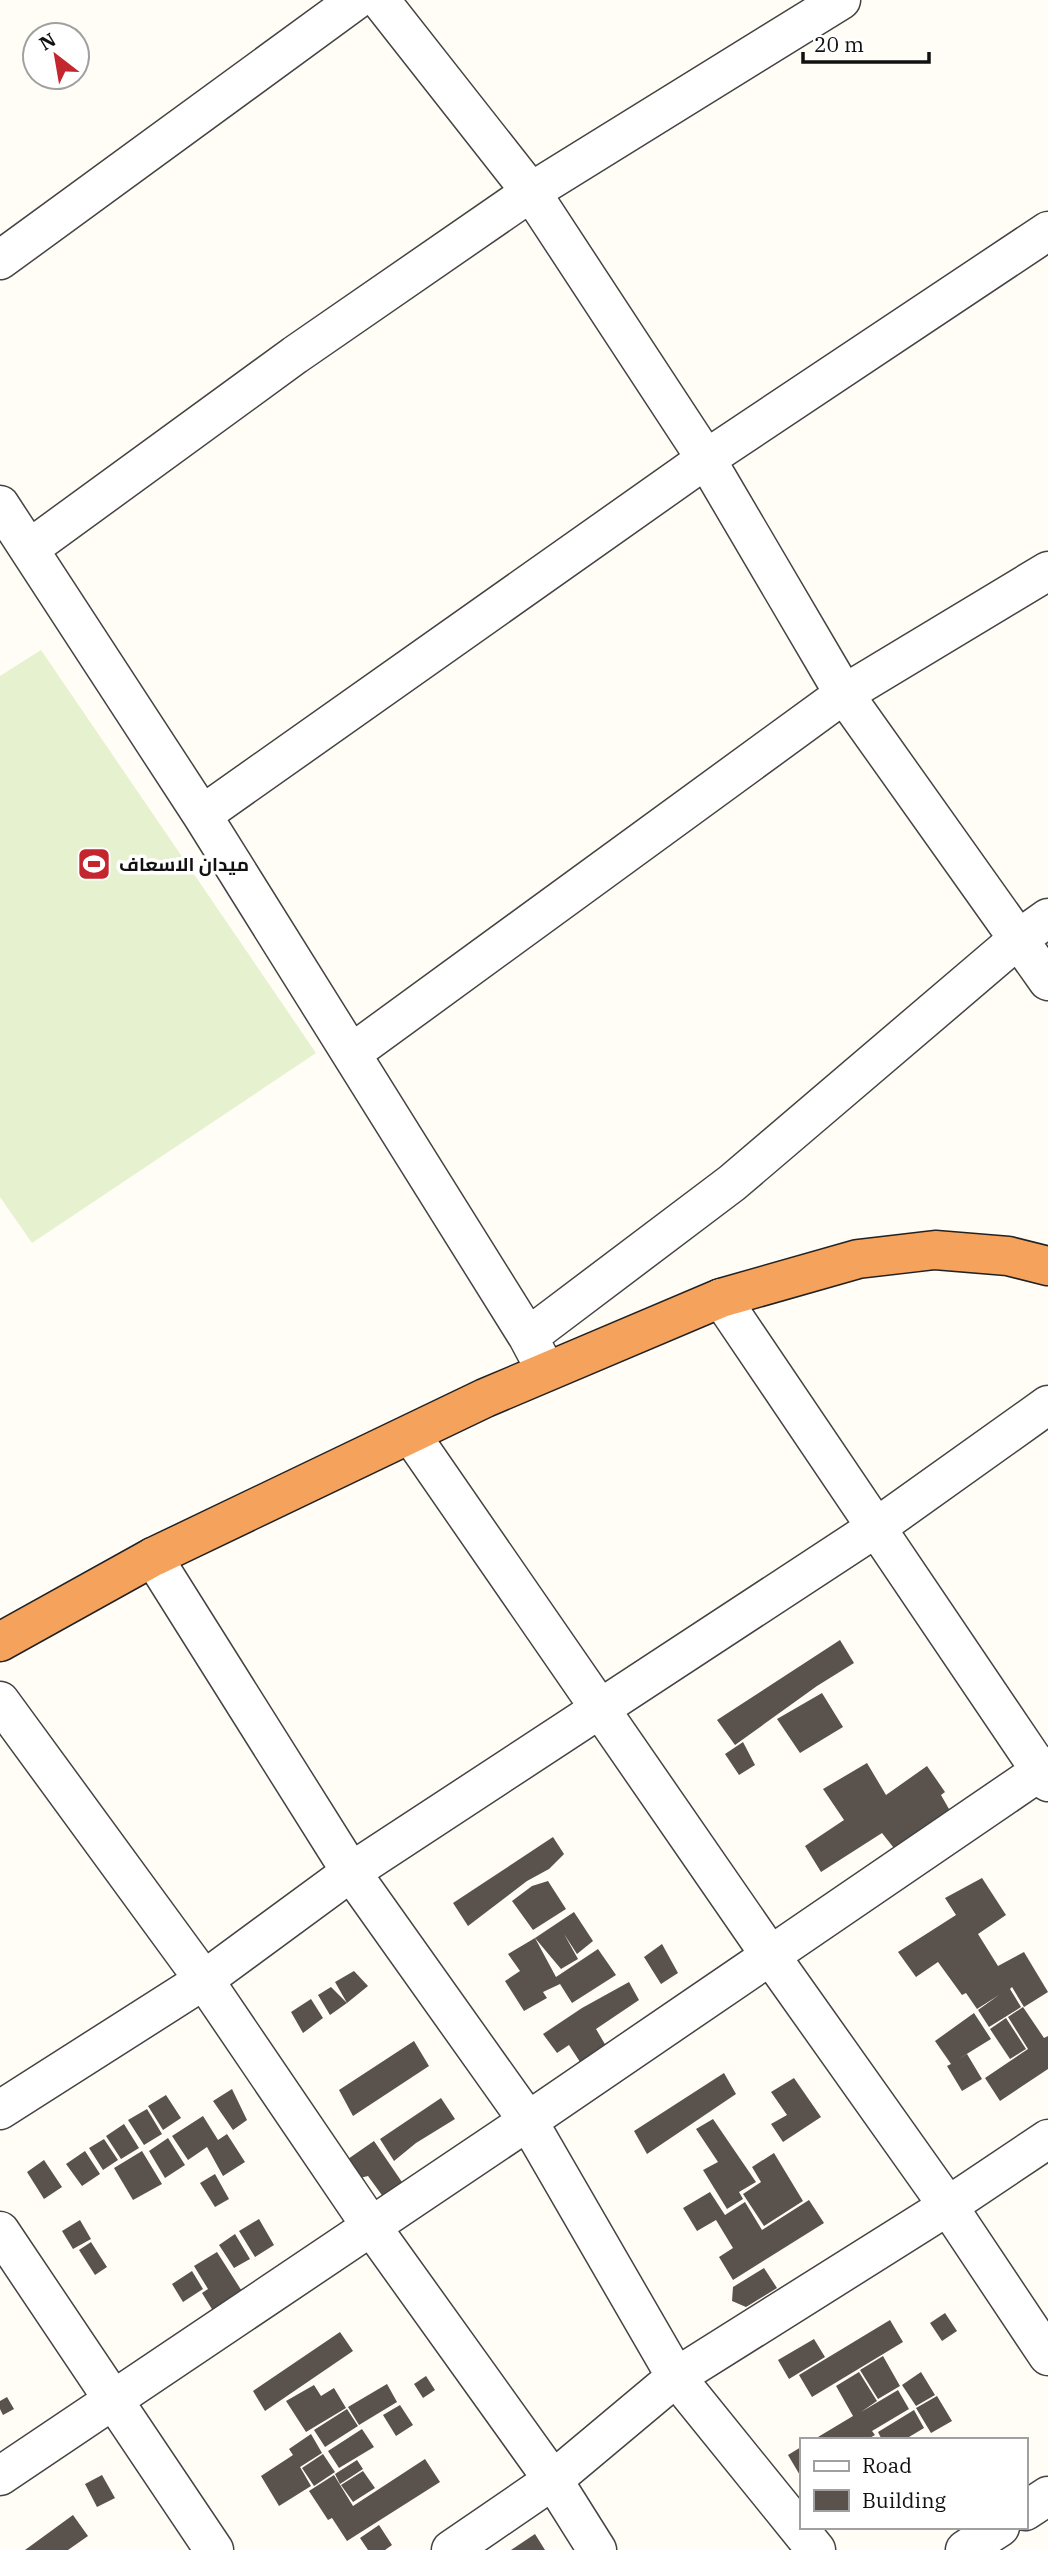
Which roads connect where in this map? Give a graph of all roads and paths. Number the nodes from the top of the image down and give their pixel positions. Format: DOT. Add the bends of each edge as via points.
graph roads {
  1 [pos="356,0"];
  2 [pos="380,0"];
  3 [pos="841,0"];
  4 [pos="531,192"];
  5 [pos="1048,230"];
  6 [pos="0,260"];
  7 [pos="706,458"];
  8 [pos="0,505"];
  9 [pos="29,550"];
  10 [pos="1048,571"];
  11 [pos="844,694"];
  12 [pos="202,815"];
  13 [pos="1048,918"];
  14 [pos="1017,940"];
  15 [pos="1048,981"];
  16 [pos="352,1053"];
  17 [pos="1048,1266"];
  18 [pos="721,1298"];
  19 [pos="528,1337"];
  20 [pos="545,1371"];
  21 [pos="1048,1405"];
  22 [pos="411,1435"];
  23 [pos="877,1527"];
  24 [pos="153,1557"];
  25 [pos="0,1642"];
  26 [pos="0,1701"];
  27 [pos="601,1709"];
  28 [pos="1046,1773"];
  29 [pos="351,1872"];
  30 [pos="770,1955"];
  31 [pos="204,1980"];
  32 [pos="0,2110"];
  33 [pos="528,2122"];
  34 [pos="1048,2139"];
  35 [pos="948,2206"];
  36 [pos="371,2226"];
  37 [pos="0,2231"];
  38 [pos="1048,2356"];
  39 [pos="676,2377"];
  40 [pos="115,2399"];
  41 [pos="0,2476"];
  42 [pos="553,2480"];
  43 [pos="1048,2496"];
  44 [pos="1027,2510"];
  45 [pos="997,2529"];
  46 [pos="214,2550"];
  47 [pos="451,2550"];
  48 [pos="597,2550"];
  49 [pos="816,2550"];
  50 [pos="965,2550"];
  1 -- 6 [label="street"];
  2 -- 4 [label="street"];
  3 -- 4 [label="street"];
  4 -- 7 [label="street"];
  4 -- 9 [label="street" via="295,355"];
  5 -- 7 [label="street"];
  7 -- 11 [label="street"];
  7 -- 12 [label="street"];
  8 -- 9 [label="street"];
  9 -- 12 [label="street"];
  10 -- 11 [label="street"];
  11 -- 14 [label="street"];
  11 -- 16 [label="street"];
  12 -- 16 [label="street"];
  13 -- 14 [label="street"];
  14 -- 15 [label="street"];
  14 -- 19 [label="street" via="732,1183"];
  16 -- 19 [label="street"];
  17 -- 18 [label="highway" via="1009,1256 935,1250 859,1259"];
  18 -- 20 [label="highway"];
  18 -- 23 [label="street"];
  19 -- 20 [label="street"];
  20 -- 22 [label="highway"];
  21 -- 23 [label="street"];
  22 -- 24 [label="highway"];
  22 -- 27 [label="street"];
  23 -- 27 [label="street"];
  23 -- 28 [label="street"];
  24 -- 25 [label="highway"];
  24 -- 29 [label="street"];
  26 -- 31 [label="street"];
  27 -- 29 [label="street"];
  27 -- 30 [label="street"];
  28 -- 30 [label="street"];
  29 -- 31 [label="street"];
  29 -- 33 [label="street"];
  30 -- 33 [label="street"];
  30 -- 35 [label="street"];
  31 -- 32 [label="street"];
  31 -- 36 [label="street"];
  33 -- 36 [label="street"];
  33 -- 39 [label="street"];
  34 -- 35 [label="street"];
  35 -- 38 [label="street"];
  35 -- 39 [label="street"];
  36 -- 40 [label="street"];
  36 -- 42 [label="street"];
  37 -- 40 [label="street"];
  39 -- 42 [label="street"];
  39 -- 49 [label="street"];
  40 -- 41 [label="street"];
  40 -- 46 [label="street"];
  42 -- 47 [label="street"];
  42 -- 48 [label="street"];
  43 -- 44 [label="street"];
  45 -- 50 [label="street"];
}
